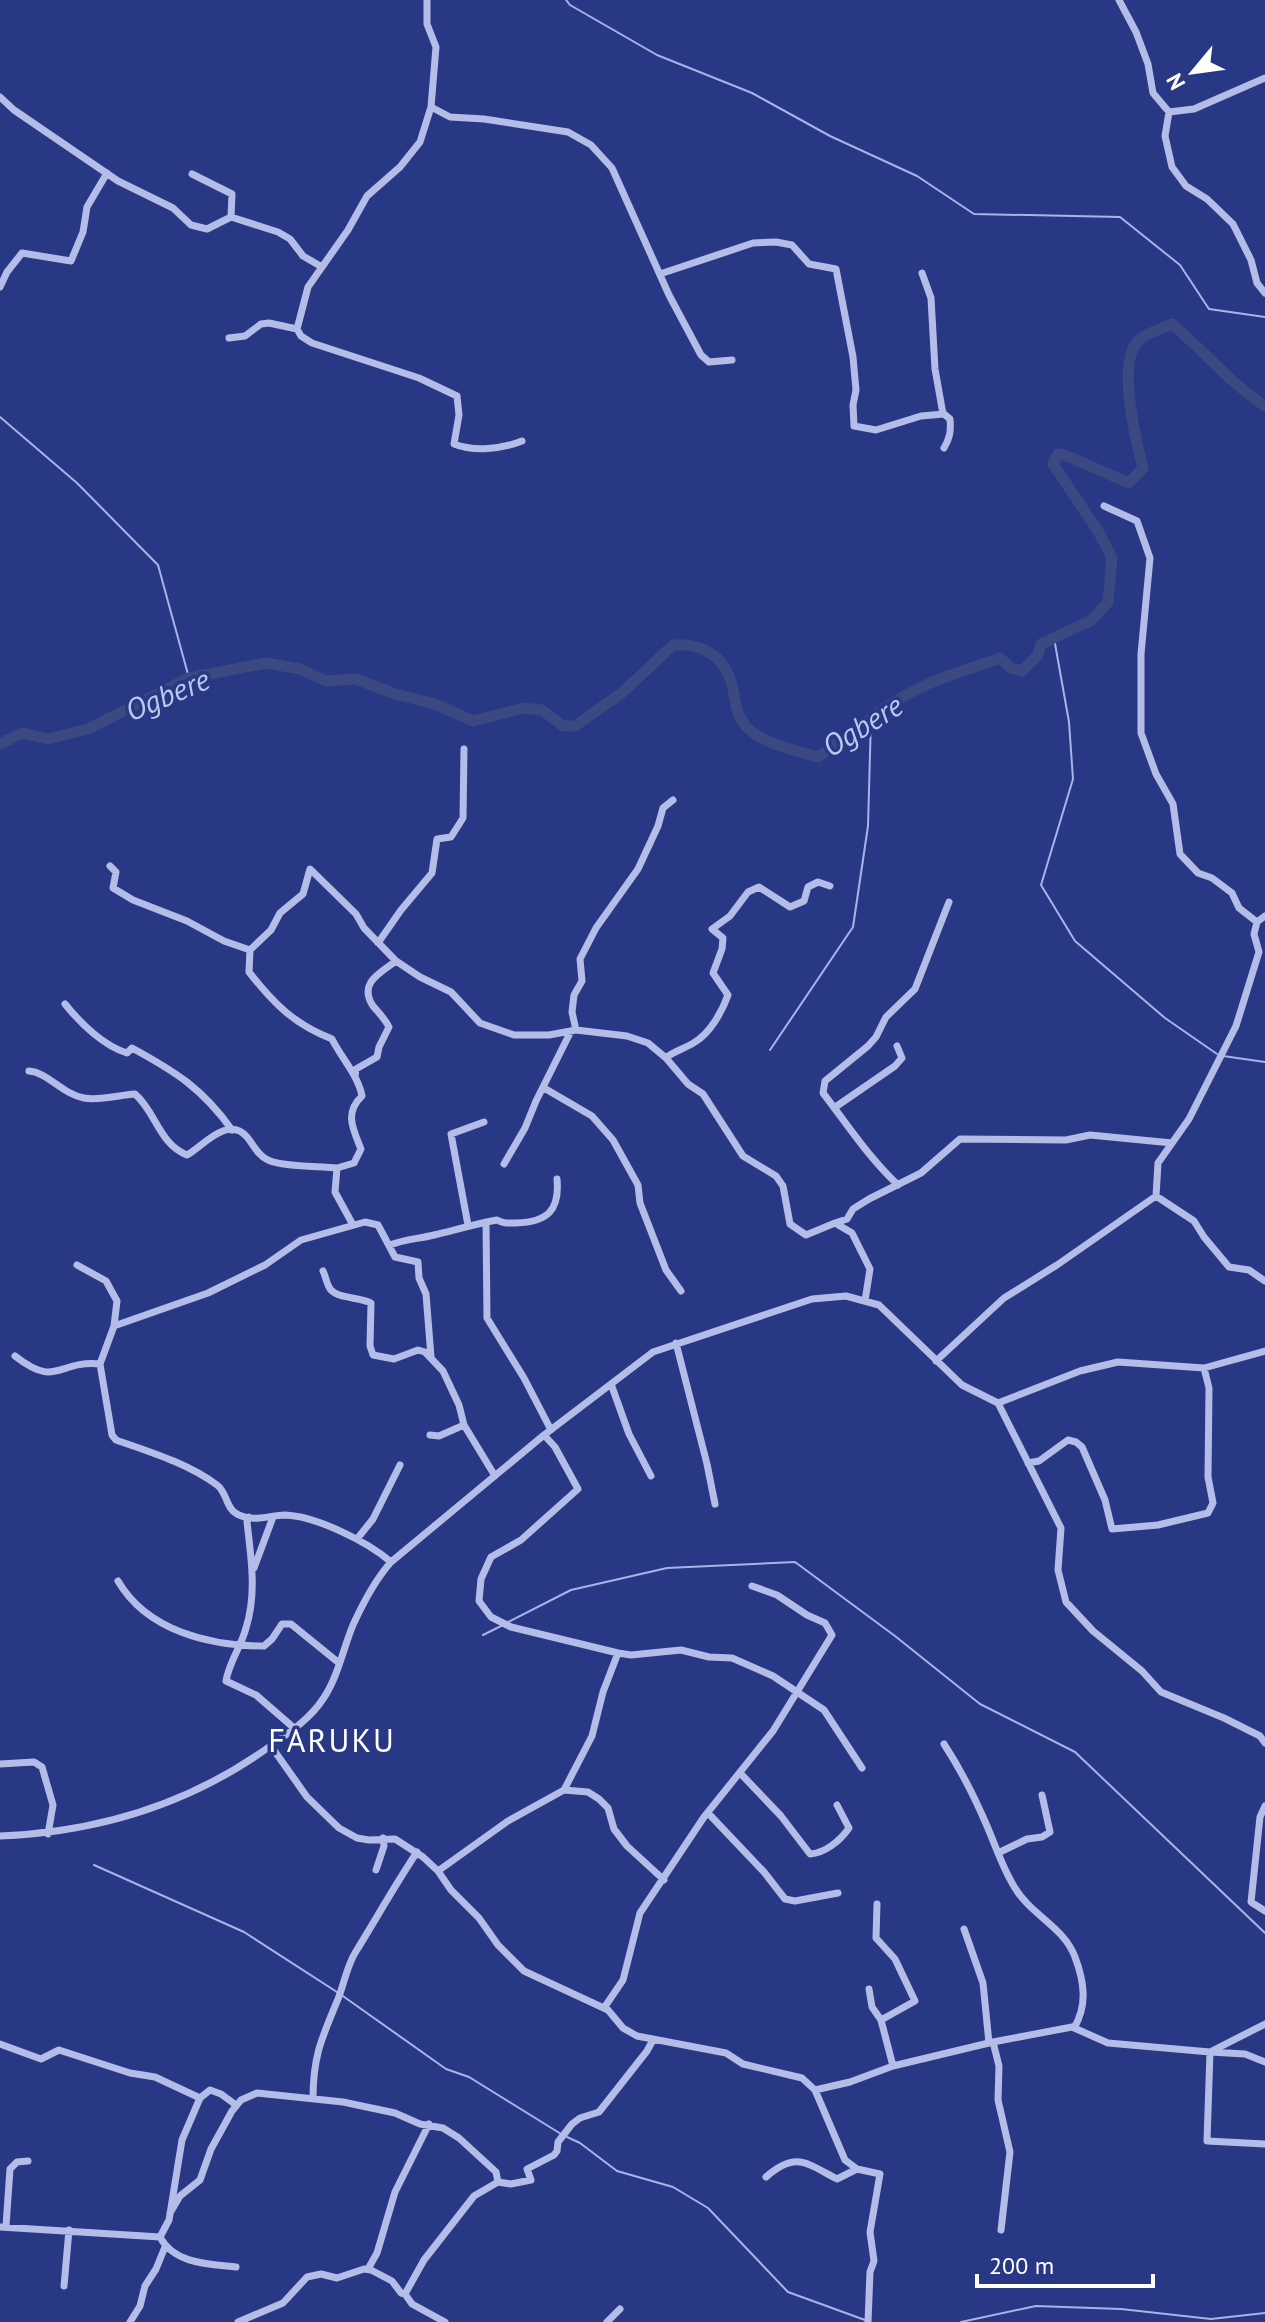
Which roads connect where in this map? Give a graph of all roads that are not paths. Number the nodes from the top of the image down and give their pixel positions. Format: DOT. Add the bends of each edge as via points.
graph roads {
  1 [pos="427,0"];
  2 [pos="1119,0"];
  3 [pos="1265,78"];
  4 [pos="0,97"];
  5 [pos="431,107"];
  6 [pos="1169,112"];
  7 [pos="107,173"];
  8 [pos="192,174"];
  9 [pos="231,217"];
  10 [pos="322,267"];
  11 [pos="922,273"];
  12 [pos="660,274"];
  13 [pos="0,287"];
  14 [pos="1265,293"];
  15 [pos="297,329"];
  16 [pos="229,338"];
  17 [pos="732,360"];
  18 [pos="943,414"];
  19 [pos="522,441"];
  20 [pos="944,448"];
  21 [pos="1104,506"];
  22 [pos="464,749"];
  23 [pos="673,800"];
  24 [pos="110,866"];
  25 [pos="830,886"];
  26 [pos="949,902"];
  27 [pos="1265,916"];
  28 [pos="1257,922"];
  29 [pos="378,943"];
  30 [pos="250,950"];
  31 [pos="396,961"];
  32 [pos="65,1004"];
  33 [pos="574,1030"];
  34 [pos="897,1046"];
  35 [pos="666,1058"];
  36 [pos="29,1071"];
  37 [pos="355,1077"];
  38 [pos="544,1088"];
  39 [pos="834,1108"];
  40 [pos="484,1122"];
  41 [pos="232,1130"];
  42 [pos="1172,1143"];
  43 [pos="504,1164"];
  44 [pos="337,1168"];
  45 [pos="557,1179"];
  46 [pos="898,1185"];
  47 [pos="1156,1196"];
  48 [pos="486,1222"];
  49 [pos="835,1223"];
  50 [pos="353,1225"];
  51 [pos="468,1225"];
  52 [pos="390,1245"];
  53 [pos="77,1265"];
  54 [pos="323,1271"];
  55 [pos="1265,1281"];
  56 [pos="681,1291"];
  57 [pos="865,1301"];
  58 [pos="114,1326"];
  59 [pos="676,1343"];
  60 [pos="1265,1351"];
  61 [pos="15,1356"];
  62 [pos="431,1357"];
  63 [pos="936,1361"];
  64 [pos="100,1364"];
  65 [pos="1204,1368"];
  66 [pos="611,1384"];
  67 [pos="998,1403"];
  68 [pos="464,1425"];
  69 [pos="547,1432"];
  70 [pos="430,1435"];
  71 [pos="1028,1463"];
  72 [pos="400,1465"];
  73 [pos="495,1476"];
  74 [pos="651,1476"];
  75 [pos="715,1504"];
  76 [pos="249,1517"];
  77 [pos="273,1517"];
  78 [pos="357,1539"];
  79 [pos="391,1562"];
  80 [pos="253,1570"];
  81 [pos="118,1581"];
  82 [pos="752,1586"];
  83 [pos="240,1644"];
  84 [pos="618,1653"];
  85 [pos="339,1663"];
  86 [pos="797,1692"];
  87 [pos="294,1728"];
  88 [pos="1263,1737"];
  89 [pos="944,1744"];
  90 [pos="271,1746"];
  91 [pos="0,1764"];
  92 [pos="862,1768"];
  93 [pos="741,1774"];
  94 [pos="564,1790"];
  95 [pos="1042,1795"];
  96 [pos="837,1805"];
  97 [pos="1265,1806"];
  98 [pos="708,1813"];
  99 [pos="48,1834"];
  100 [pos="0,1836"];
  101 [pos="383,1838"];
  102 [pos="417,1852"];
  103 [pos="998,1853"];
  104 [pos="376,1870"];
  105 [pos="438,1871"];
  106 [pos="664,1880"];
  107 [pos="838,1893"];
  108 [pos="877,1904"];
  109 [pos="1265,1911"];
  110 [pos="964,1929"];
  111 [pos="869,1989"];
  112 [pos="604,2008"];
  113 [pos="881,2020"];
  114 [pos="1265,2024"];
  115 [pos="1074,2028"];
  116 [pos="653,2040"];
  117 [pos="991,2042"];
  118 [pos="0,2044"];
  119 [pos="1210,2052"];
  120 [pos="1265,2062"];
  121 [pos="893,2066"];
  122 [pos="815,2090"];
  123 [pos="200,2098"];
  124 [pos="313,2099"];
  125 [pos="236,2105"];
  126 [pos="429,2124"];
  127 [pos="1265,2144"];
  128 [pos="28,2161"];
  129 [pos="857,2169"];
  130 [pos="766,2177"];
  131 [pos="498,2182"];
  132 [pos="170,2213"];
  133 [pos="3,2226"];
  134 [pos="69,2230"];
  135 [pos="1001,2230"];
  136 [pos="160,2237"];
  137 [pos="165,2247"];
  138 [pos="236,2267"];
  139 [pos="368,2269"];
  140 [pos="64,2286"];
  141 [pos="405,2294"];
  142 [pos="620,2309"];
  143 [pos="130,2322"];
  144 [pos="238,2322"];
  145 [pos="445,2322"];
  146 [pos="607,2322"];
  147 [pos="868,2322"];
  1 -- 5 [label="street" via="427,24 436,47"];
  2 -- 6 [label="street" via="1148,64 1153,93"];
  3 -- 6 [label="street" via="1194,109"];
  4 -- 7 [label="street"];
  5 -- 10 [label="street" via="420,142 367,196"];
  5 -- 12 [label="street" via="450,117 568,132 591,145 612,168"];
  6 -- 14 [label="street" via="1165,136 1172,167 1186,186 1233,224"];
  7 -- 9 [label="street" via="173,208 197,229"];
  7 -- 13 [label="street" via="87,207 71,261 22,253"];
  8 -- 9 [label="street" via="232,194"];
  9 -- 10 [label="street" via="278,232"];
  10 -- 15 [label="street" via="308,287"];
  11 -- 18 [label="street" via="931,298"];
  12 -- 17 [label="street" via="701,355 709,362"];
  12 -- 18 [label="street" via="753,243 792,245 809,264 836,269 853,357 854,426 876,430"];
  15 -- 16 [label="street" via="261,324 245,336"];
  15 -- 19 [label="street" via="312,343 457,396 454,444 468,449"];
  18 -- 20 [label="street" via="950,419"];
  21 -- 28 [label="street" via="1137,521 1150,558 1141,654 1141,733 1173,804 1180,854 1198,873 1232,893 1239,908"];
  22 -- 29 [label="street" via="463,818 451,837 437,839 432,873"];
  23 -- 33 [label="street" via="663,808 638,869 580,959"];
  24 -- 30 [label="street" via="116,872 113,888 133,900"];
  25 -- 35 [label="street" via="818,882 808,887 804,901 790,907 759,887 712,929 723,938 713,973 728,995 723,1012 696,1042"];
  26 -- 39 [label="street" via="915,989 886,1017 868,1046 825,1081 823,1093"];
  27 -- 28 [label="street"];
  28 -- 42 [label="street" via="1259,952 1236,1026"];
  29 -- 30 [label="street" via="310,869 303,894"];
  29 -- 31 [label="street"];
  30 -- 37 [label="street" via="249,972 273,1002 308,1030 332,1039"];
  31 -- 33 [label="street" via="451,992 480,1023 514,1035"];
  31 -- 37 [label="street" via="367,989 389,1027 377,1057 356,1069"];
  32 -- 41 [label="street" via="111,1048 127,1053 132,1048 177,1072 217,1108"];
  33 -- 35 [label="street" via="627,1036 648,1043"];
  33 -- 38 [label="street"];
  34 -- 39 [label="street" via="902,1058 895,1066"];
  35 -- 49 [label="street" via="703,1094 743,1156 776,1176 790,1224 806,1235"];
  36 -- 41 [label="street" via="84,1098 135,1094 162,1135 187,1155 216,1134"];
  37 -- 44 [label="street" via="362,1096 349,1118 361,1149 354,1163"];
  38 -- 43 [label="street"];
  38 -- 56 [label="street" via="592,1116 613,1140 638,1185 666,1270"];
  39 -- 46 [label="street"];
  40 -- 51 [label="street" via="451,1134"];
  41 -- 44 [label="street" via="245,1134 269,1161"];
  42 -- 46 [label="street" via="1090,1135 1066,1140 960,1139 921,1173"];
  42 -- 47 [label="street" via="1158,1163"];
  44 -- 50 [label="street" via="335,1192"];
  45 -- 48 [label="street" via="554,1205 537,1222"];
  46 -- 49 [label="street"];
  47 -- 55 [label="street" via="1194,1221 1229,1267 1249,1270"];
  47 -- 63 [label="street" via="1004,1298"];
  48 -- 51 [label="street"];
  48 -- 69 [label="street" via="487,1318 524,1378"];
  49 -- 57 [label="street" via="852,1233 870,1269"];
  50 -- 52 [label="street" via="378,1225"];
  50 -- 58 [label="street" via="301,1240 208,1293"];
  51 -- 52 [label="street"];
  52 -- 62 [label="street" via="395,1257 418,1262"];
  53 -- 58 [label="street" via="106,1281 118,1311"];
  54 -- 62 [label="street" via="334,1293 371,1303 373,1355 394,1359 418,1350"];
  57 -- 59 [label="street" via="846,1296 812,1299"];
  57 -- 63 [label="street" via="879,1305"];
  58 -- 64 [label="street"];
  59 -- 66 [label="street" via="653,1352"];
  59 -- 75 [label="street"];
  60 -- 65 [label="street"];
  61 -- 64 [label="street" via="44,1374 83,1362"];
  62 -- 68 [label="street" via="447,1378"];
  63 -- 67 [label="street" via="962,1385"];
  64 -- 76 [label="street" via="116,1440 215,1483 236,1514"];
  65 -- 67 [label="street" via="1118,1362"];
  65 -- 71 [label="street" via="1213,1503 1208,1513 1112,1529 1105,1500 1076,1442 1068,1440"];
  66 -- 69 [label="street"];
  66 -- 74 [label="street"];
  67 -- 71 [label="street"];
  68 -- 70 [label="street"];
  68 -- 73 [label="street"];
  69 -- 73 [label="street"];
  69 -- 84 [label="street" via="578,1489 521,1540 491,1557 479,1601 491,1617 511,1627"];
  71 -- 88 [label="street" via="1061,1528 1058,1570 1066,1602 1161,1692"];
  72 -- 78 [label="street"];
  73 -- 79 [label="street"];
  76 -- 77 [label="street"];
  76 -- 80 [label="street"];
  77 -- 78 [label="street" via="292,1516"];
  77 -- 80 [label="street"];
  78 -- 79 [label="street"];
  79 -- 85 [label="street" via="354,1624"];
  80 -- 83 [label="street" via="251,1605"];
  81 -- 83 [label="street" via="145,1614 206,1642"];
  82 -- 86 [label="street" via="825,1623 832,1635"];
  83 -- 85 [label="street" via="264,1646 282,1624 291,1624"];
  83 -- 87 [label="street" via="226,1681 256,1695"];
  84 -- 86 [label="street" via="681,1650 732,1658"];
  84 -- 94 [label="street" via="592,1736"];
  85 -- 87 [label="street" via="324,1697"];
  86 -- 92 [label="street" via="824,1710"];
  86 -- 93 [label="street"];
  87 -- 90 [label="street"];
  89 -- 103 [label="street"];
  90 -- 99 [label="street" via="186,1797 106,1824"];
  90 -- 101 [label="street" via="307,1797 339,1828 357,1838"];
  91 -- 99 [label="street" via="34,1762 42,1767 53,1805"];
  93 -- 96 [label="street" via="810,1854 828,1847 849,1828"];
  93 -- 98 [label="street"];
  94 -- 105 [label="street" via="508,1821"];
  94 -- 106 [label="street" via="588,1792 599,1799 627,1846"];
  95 -- 103 [label="street" via="1050,1832"];
  97 -- 109 [label="street" via="1251,1902"];
  98 -- 106 [label="street"];
  98 -- 107 [label="street" via="785,1899"];
  99 -- 100 [label="street"];
  101 -- 102 [label="street"];
  101 -- 104 [label="street"];
  102 -- 105 [label="street"];
  102 -- 124 [label="street" via="354,1954 319,2045"];
  103 -- 115 [label="street" via="1026,1905 1054,1926 1074,1953 1084,2007"];
  105 -- 112 [label="street" via="524,1971"];
  106 -- 112 [label="street" via="640,1913 623,1980"];
  108 -- 113 [label="street" via="876,1938 895,1959 915,2001"];
  110 -- 117 [label="street" via="983,1983"];
  111 -- 113 [label="street"];
  112 -- 116 [label="street" via="623,2028"];
  113 -- 121 [label="street"];
  114 -- 119 [label="street"];
  115 -- 117 [label="street"];
  115 -- 119 [label="street" via="1108,2043"];
  116 -- 122 [label="street" via="726,2053 743,2064 802,2078"];
  116 -- 131 [label="street" via="599,2112 578,2119 554,2155 527,2169 531,2180"];
  117 -- 121 [label="street"];
  117 -- 135 [label="street" via="1010,2152"];
  118 -- 123 [label="street" via="41,2059 59,2050 155,2077"];
  119 -- 120 [label="street" via="1245,2054"];
  119 -- 127 [label="street" via="1207,2141"];
  121 -- 122 [label="street"];
  122 -- 129 [label="street" via="840,2151"];
  123 -- 125 [label="street" via="210,2090"];
  123 -- 132 [label="street" via="182,2140"];
  124 -- 125 [label="street" via="257,2093"];
  124 -- 126 [label="street"];
  125 -- 132 [label="street" via="200,2180 180,2196"];
  126 -- 131 [label="street" via="459,2138 496,2172"];
  126 -- 139 [label="street" via="395,2192"];
  128 -- 133 [label="street" via="10,2169"];
  129 -- 130 [label="street" via="836,2179 803,2161 789,2161"];
  129 -- 147 [label="street" via="880,2174 870,2232 874,2261"];
  131 -- 141 [label="street" via="474,2196 453,2221"];
  132 -- 136 [label="street"];
  133 -- 134 [label="street"];
  134 -- 136 [label="street"];
  134 -- 140 [label="street"];
  136 -- 137 [label="street"];
  137 -- 138 [label="street" via="187,2260"];
  137 -- 143 [label="street"];
  139 -- 141 [label="street"];
  139 -- 144 [label="street" via="344,2277 307,2277 283,2303"];
  141 -- 145 [label="street" via="412,2304"];
  142 -- 146 [label="street"];
}
